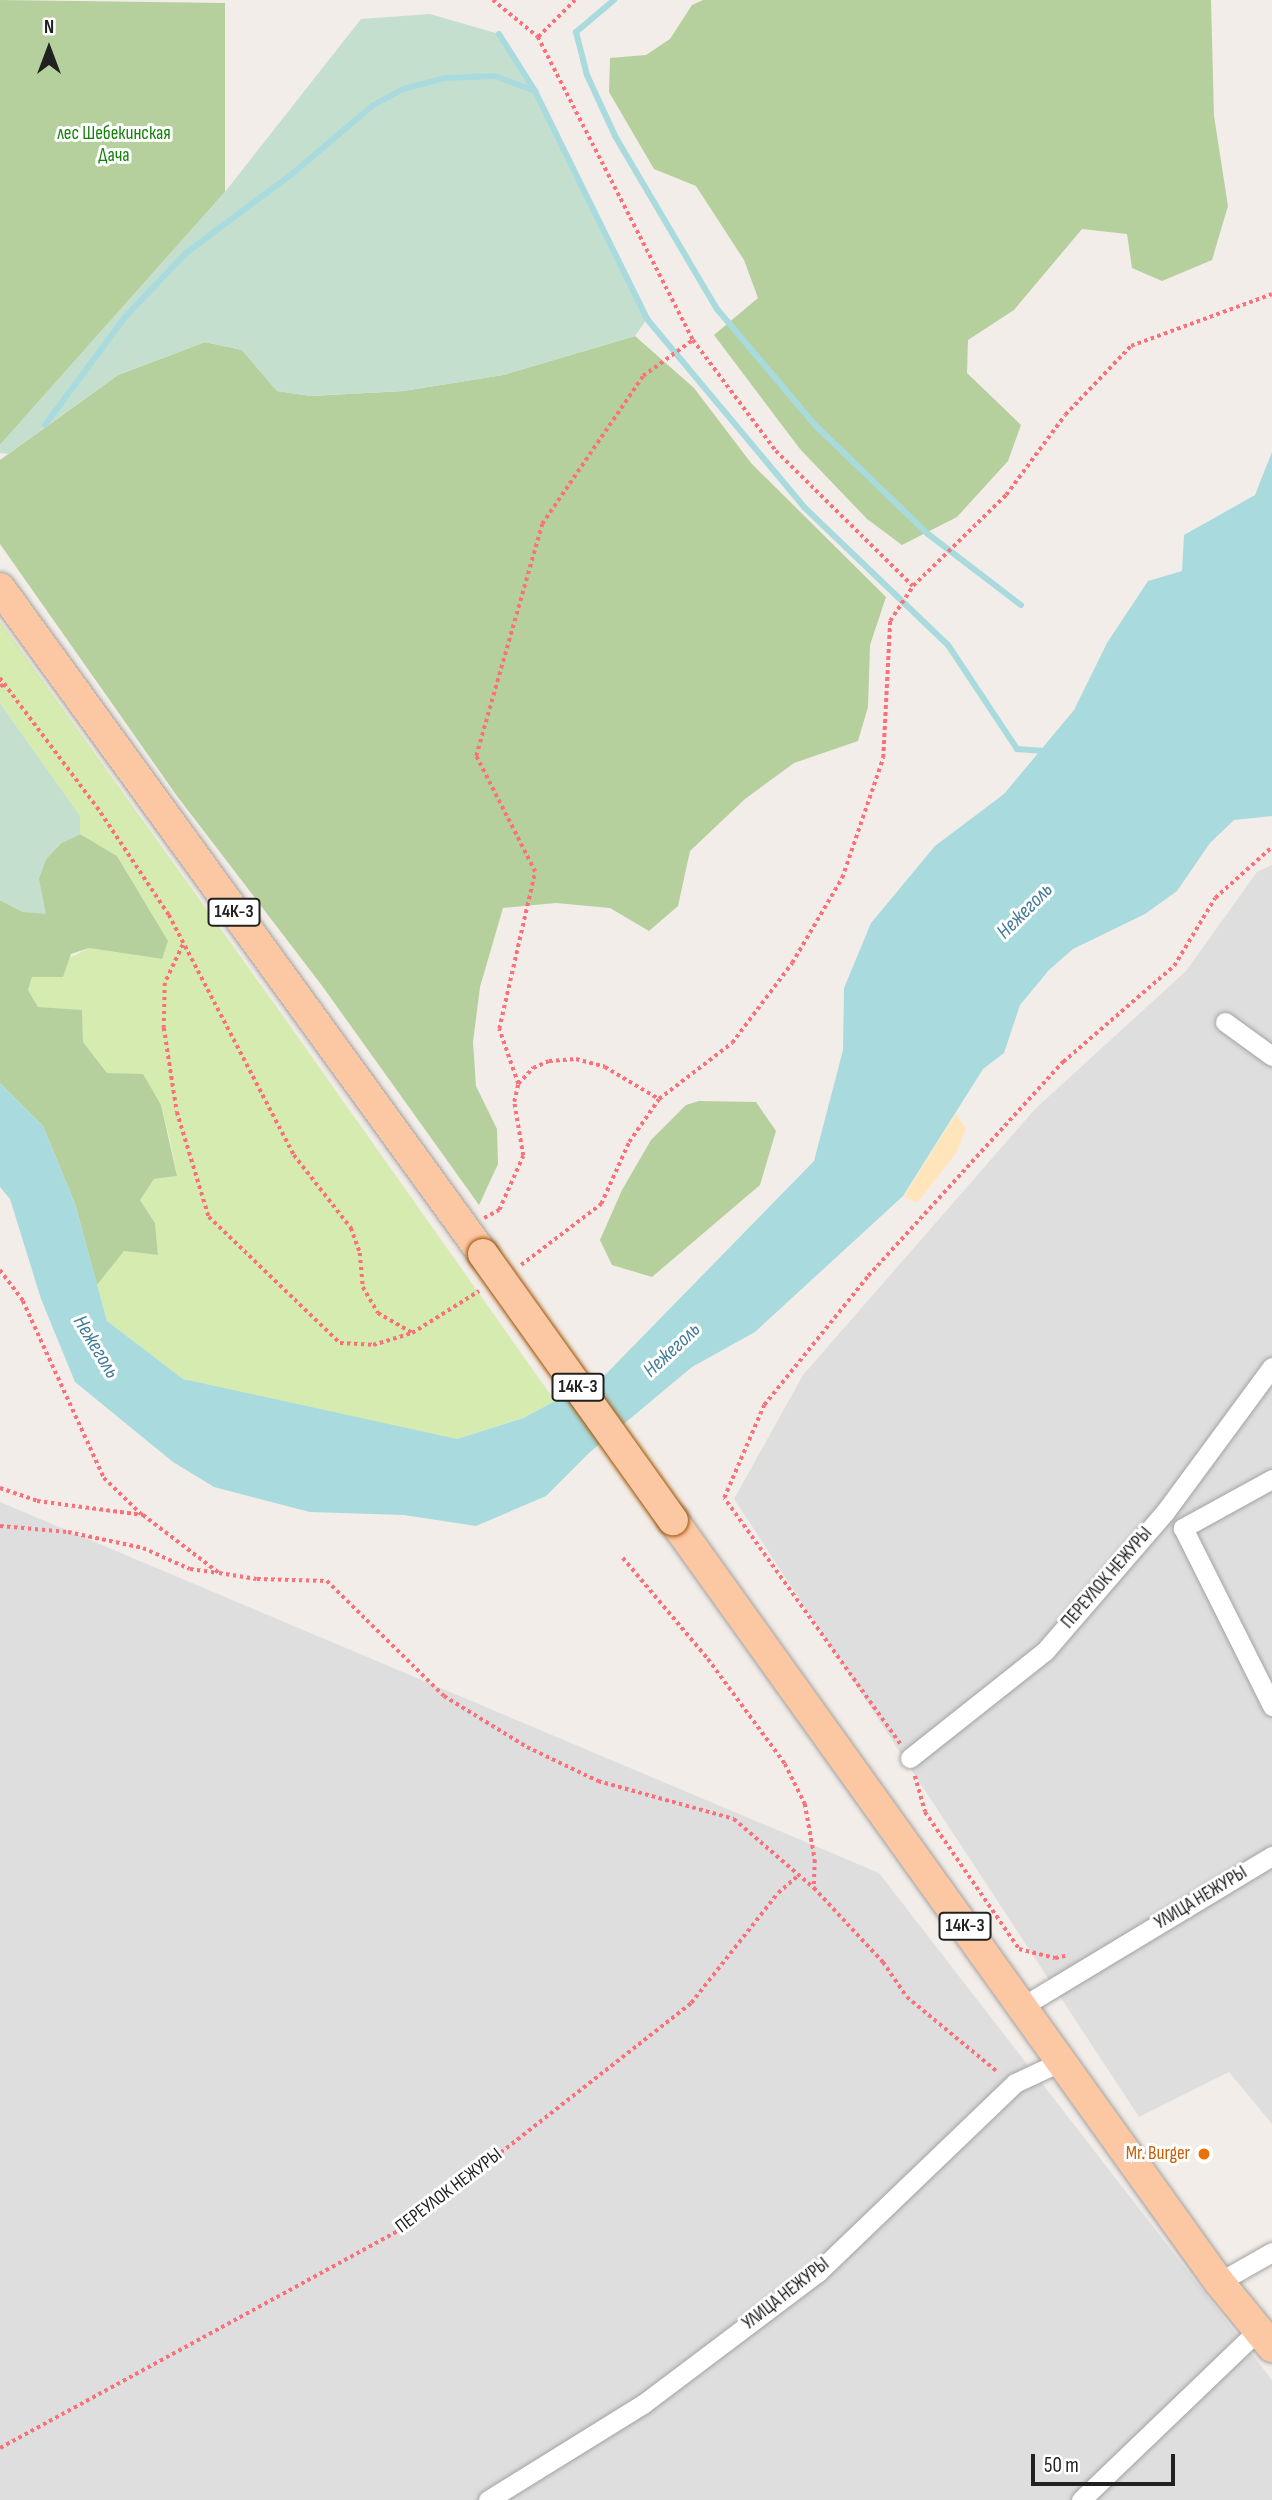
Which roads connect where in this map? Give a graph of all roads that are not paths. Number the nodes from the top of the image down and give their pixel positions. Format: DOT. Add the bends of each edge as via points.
graph roads {
  1 [pos="0,588"];
  2 [pos="1225,1021"];
  3 [pos="1272,1056"];
  4 [pos="1272,1367"];
  5 [pos="1272,1479"];
  6 [pos="1165,1511"];
  7 [pos="1183,1528"];
  8 [pos="1272,1706"];
  9 [pos="910,1758"];
  10 [pos="1272,1856"];
  11 [pos="1023,2006"];
  12 [pos="1062,2061"];
  13 [pos="1272,2252"];
  14 [pos="1219,2282"];
  15 [pos="1265,2339"];
  16 [pos="488,2500"];
  17 [pos="1081,2500"];
  1 -- 11 [label="main road, 14К-3, bridge"];
  2 -- 3 [label="street"];
  4 -- 6 [label="street, ПЕРЕУЛОК НЕЖУРЫ"];
  5 -- 7 [label="street, ПЕРЕУЛОК НЕЖУРЫ"];
  6 -- 7 [label="street"];
  6 -- 9 [label="street, ПЕРЕУЛОК НЕЖУРЫ" via="1045,1651"];
  7 -- 8 [label="street, ПЕРЕУЛОК НЕЖУРЫ"];
  10 -- 11 [label="street, УЛИЦА НЕЖУРЫ"];
  11 -- 12 [label="main road, 14К-3"];
  12 -- 14 [label="main road, 14К-3"];
  12 -- 16 [label="street, УЛИЦА НЕЖУРЫ" via="1016,2083 818,2272 643,2404"];
  13 -- 14 [label="street"];
  14 -- 15 [label="main road, 14К-3"];
  15 -- 17 [label="street"];
}
